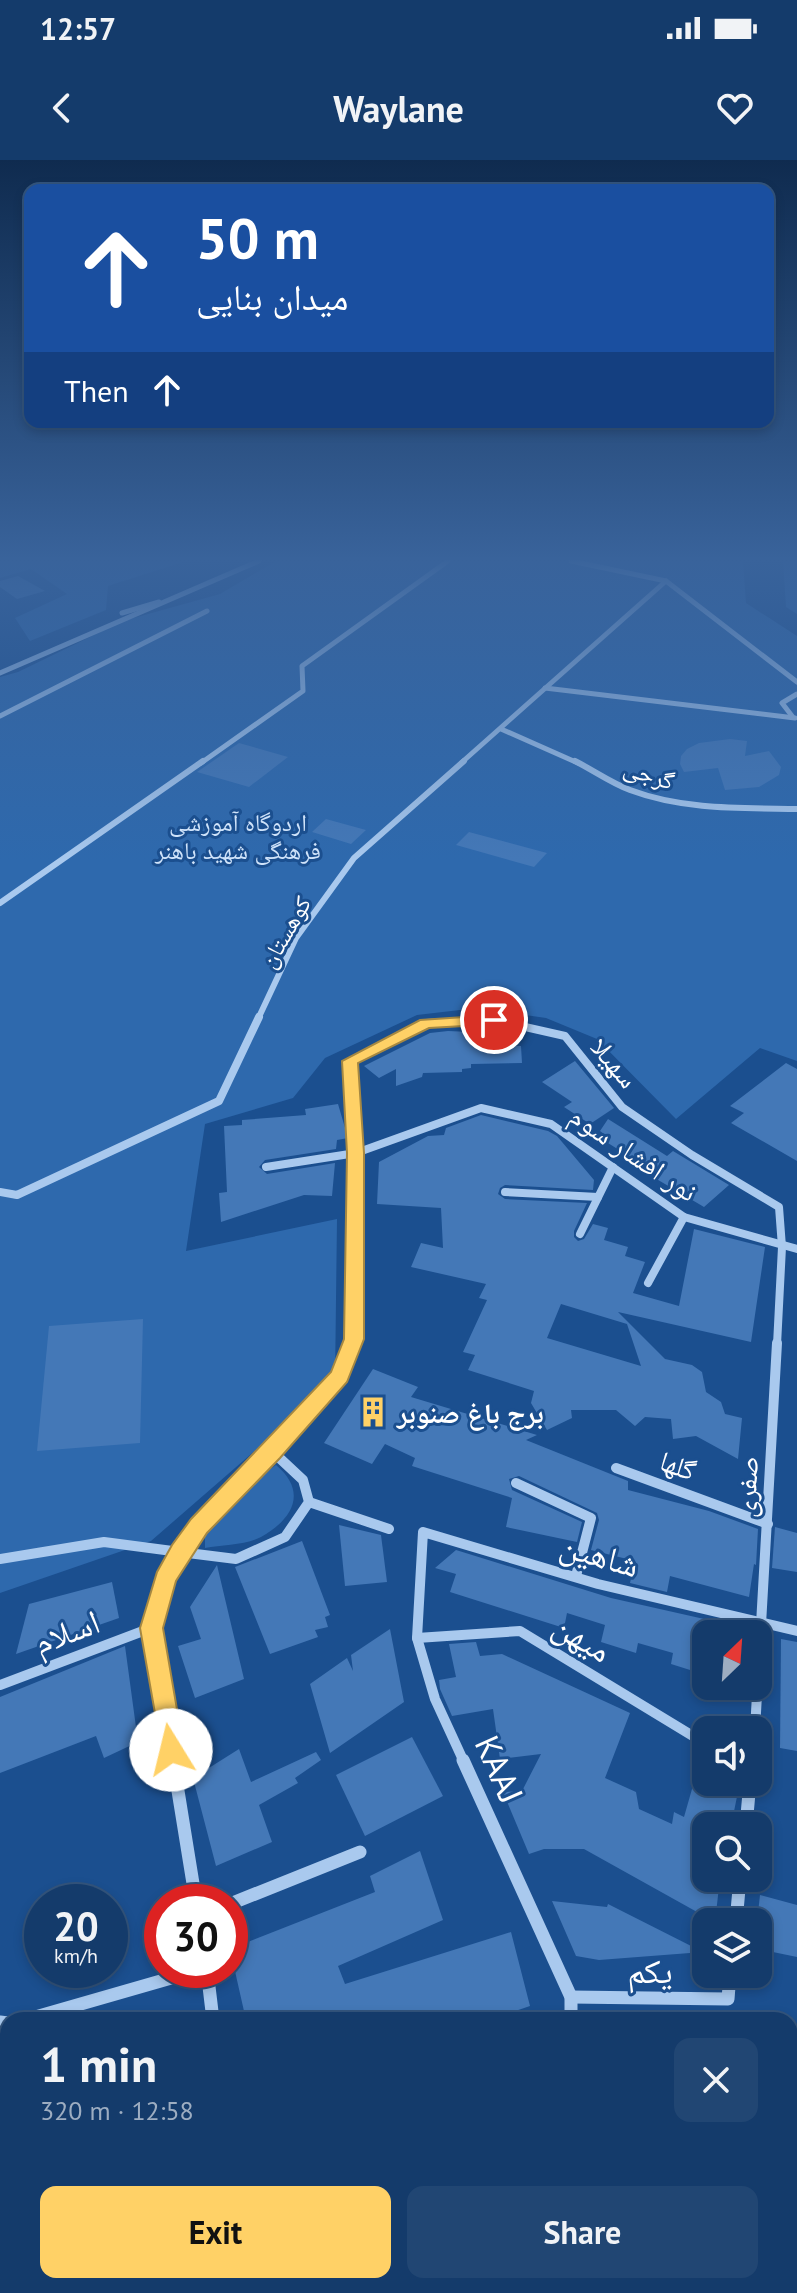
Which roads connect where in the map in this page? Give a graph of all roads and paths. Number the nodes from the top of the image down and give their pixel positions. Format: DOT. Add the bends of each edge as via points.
graph roads {
  1 [pos="32,661"];
  2 [pos="109,661"];
  3 [pos="310,661"];
  4 [pos="576,661"];
  5 [pos="769,661"];
  6 [pos="4,669"];
  7 [pos="797,682"];
  8 [pos="545,688"];
  9 [pos="797,694"];
  10 [pos="0,716"];
  11 [pos="796,718"];
  12 [pos="501,729"];
  13 [pos="797,809"];
  14 [pos="0,903"];
  15 [pos="356,1153"];
  16 [pos="266,1167"];
  17 [pos="613,1167"];
  18 [pos="0,1192"];
  19 [pos="505,1192"];
  20 [pos="598,1197"];
  21 [pos="684,1217"];
  22 [pos="580,1234"];
  23 [pos="782,1247"];
  24 [pos="797,1249"];
  25 [pos="648,1283"];
  26 [pos="272,1451"];
  27 [pos="616,1468"];
  28 [pos="516,1483"];
  29 [pos="309,1502"];
  30 [pos="768,1524"];
  31 [pos="389,1529"];
  32 [pos="423,1532"];
  33 [pos="180,1552"];
  34 [pos="0,1559"];
  35 [pos="576,1576"];
  36 [pos="746,1620"];
  37 [pos="763,1620"];
  38 [pos="772,1626"];
  39 [pos="151,1628"];
  40 [pos="797,1631"];
  41 [pos="417,1638"];
  42 [pos="0,1685"];
  43 [pos="692,1735"];
  44 [pos="360,1852"];
  45 [pos="193,1884"];
  46 [pos="248,1897"];
  47 [pos="144,1986"];
  48 [pos="209,1988"];
  49 [pos="729,1988"];
  50 [pos="571,1997"];
  51 [pos="53,2012"];
  52 [pos="212,2012"];
  53 [pos="571,2012"];
  1 -- 6 [label="street"];
  2 -- 10 [label="street"];
  3 -- 14 [label="street" via="302,666 303,691"];
  4 -- 8 [label="street, کوهستان"];
  5 -- 7 [label="street"];
  8 -- 11 [label="street"];
  8 -- 12 [label="street, کوهستان"];
  9 -- 11 [label="street" via="782,703"];
  12 -- 13 [label="street, گرجی" via="555,750 629,790 707,807"];
  12 -- 18 [label="street, کوهستان" via="354,858 296,938 219,1101 17,1195"];
  15 -- 16 [label="street, نور افشار سوم"];
  15 -- 17 [label="street, نور افشار سوم" via="481,1108 551,1124"];
  15 -- 23 [label="street, سهیلا" via="350,1061 426,1023 494,1020 565,1036 622,1107 779,1207"];
  15 -- 26 [label="street, سهیلا" via="354,1339 339,1376"];
  17 -- 20 [label="street"];
  17 -- 21 [label="street, نور افشار سوم"];
  19 -- 20 [label="street"];
  20 -- 22 [label="street"];
  21 -- 23 [label="street, نور افشار سوم"];
  21 -- 25 [label="street"];
  23 -- 24 [label="street, نور افشار سوم"];
  23 -- 30 [label="street, صفری"];
  26 -- 29 [label="street" via="303,1480"];
  26 -- 33 [label="street, سهیلا"];
  27 -- 30 [label="street, گلها"];
  28 -- 35 [label="street" via="591,1518"];
  29 -- 31 [label="street"];
  29 -- 33 [label="street" via="285,1537 236,1559"];
  30 -- 37 [label="street, صفری"];
  32 -- 35 [label="street, شاهین"];
  32 -- 41 [label="street, KAAJ"];
  33 -- 34 [label="street" via="128,1541"];
  33 -- 39 [label="street, سهیلا" via="165,1579"];
  35 -- 36 [label="street, شاهین"];
  38 -- 40 [label="street, شاهین"];
  39 -- 42 [label="street, اسلام"];
  39 -- 45 [label="street"];
  41 -- 43 [label="street, میهن" via="520,1631"];
  41 -- 50 [label="street, KAAJ" via="435,1699"];
  44 -- 46 [label="street"];
  47 -- 51 [label="street"];
  48 -- 52 [label="street"];
  49 -- 50 [label="street, یکم" via="728,1999"];
  50 -- 53 [label="street, KAAJ"];
}
